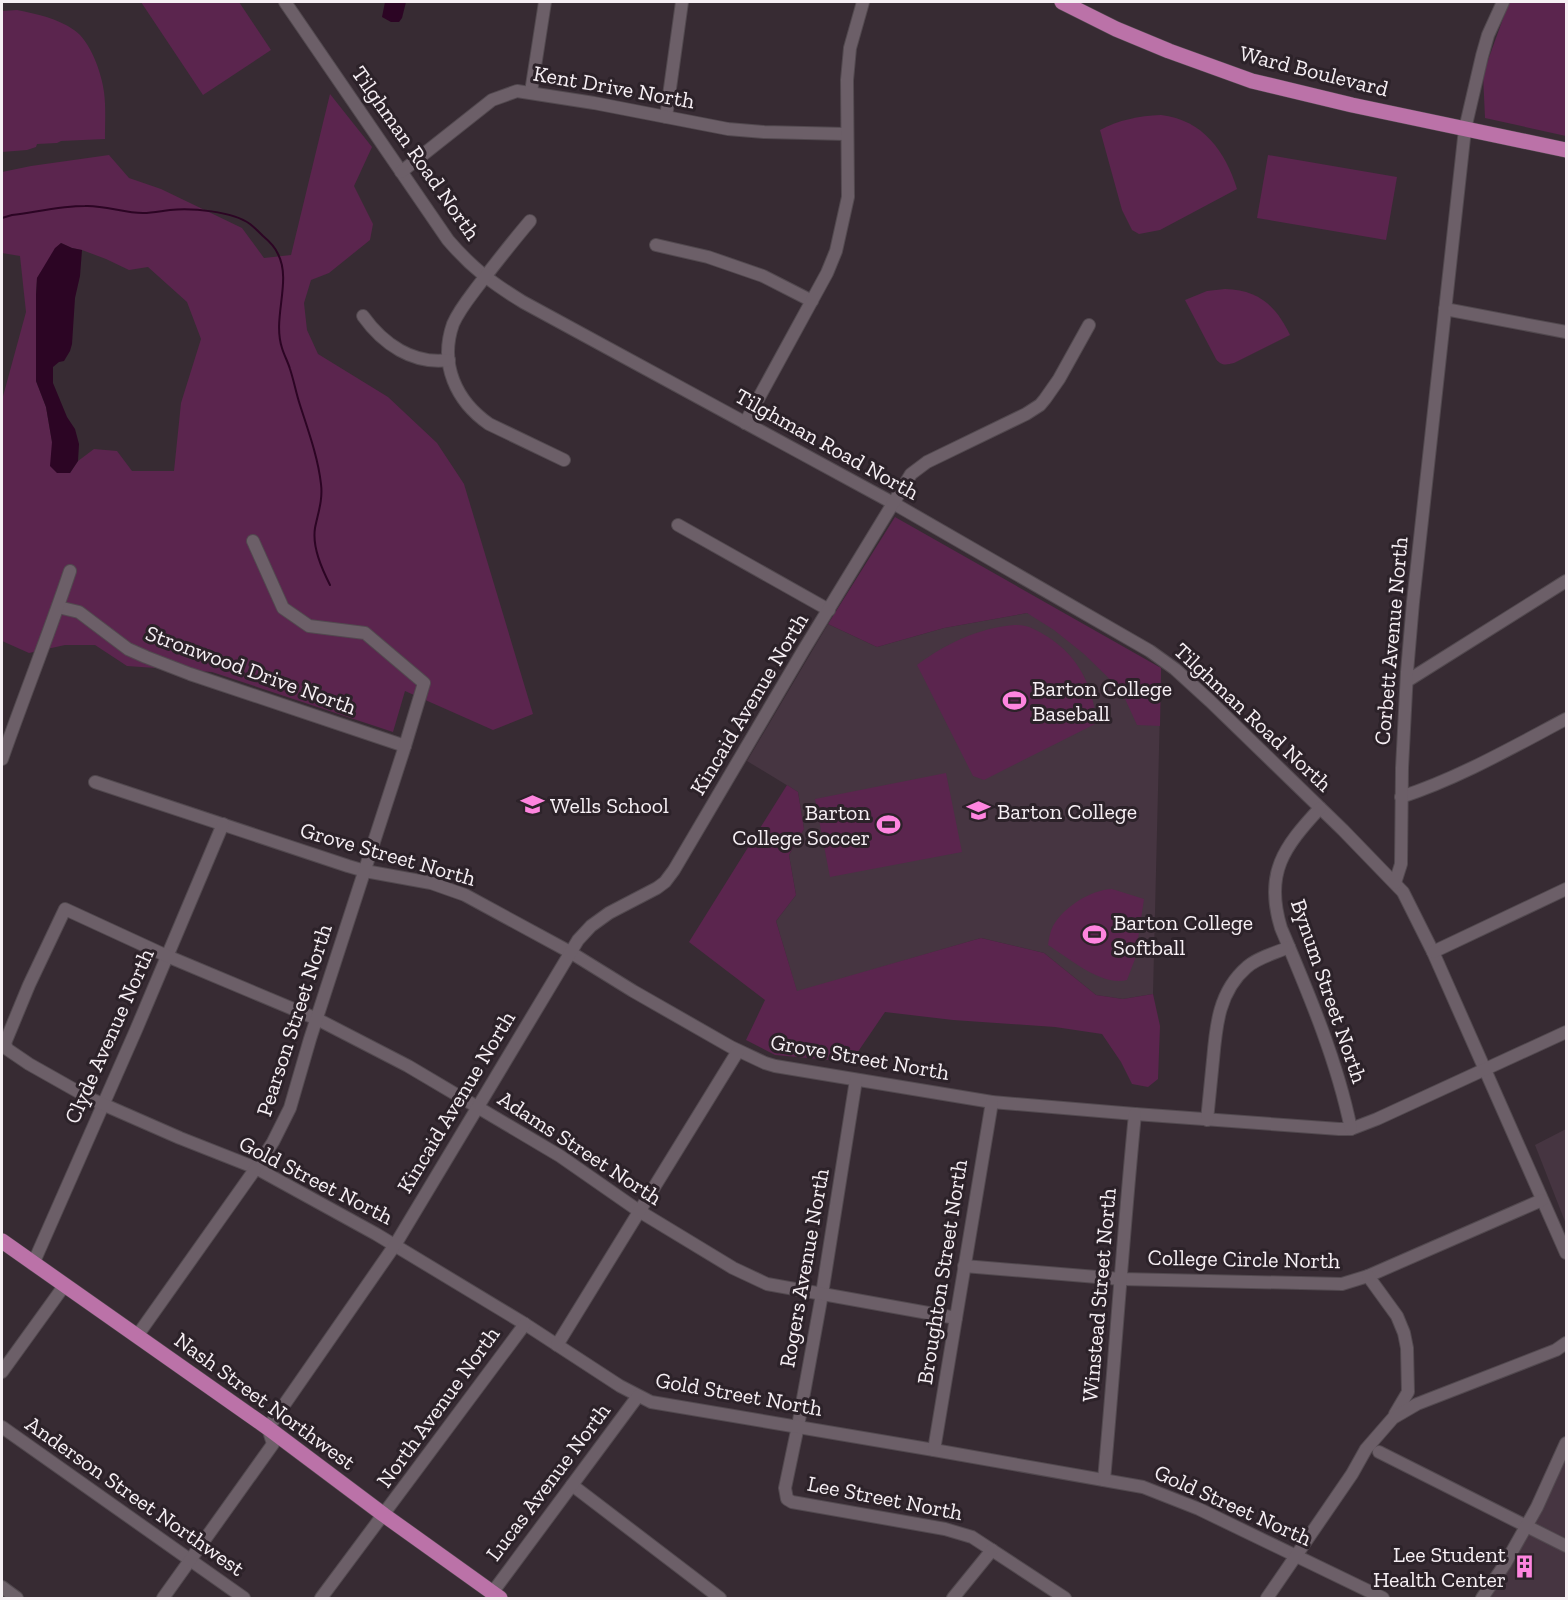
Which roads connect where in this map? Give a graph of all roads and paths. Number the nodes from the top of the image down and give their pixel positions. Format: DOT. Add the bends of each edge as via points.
graph roads {
  1 [pos="285,2"];
  2 [pos="545,2"];
  3 [pos="682,2"];
  4 [pos="863,2"];
  5 [pos="1062,2"];
  6 [pos="1503,2"];
  7 [pos="531,92"];
  8 [pos="666,117"];
  9 [pos="1466,129"];
  10 [pos="846,134"];
  11 [pos="1566,150"];
  12 [pos="401,172"];
  13 [pos="530,221"];
  14 [pos="656,244"];
  15 [pos="485,277"];
  16 [pos="812,301"];
  17 [pos="1445,309"];
  18 [pos="363,316"];
  19 [pos="1089,325"];
  20 [pos="1566,332"];
  21 [pos="449,360"];
  22 [pos="745,423"];
  23 [pos="564,460"];
  24 [pos="893,503"];
  25 [pos="678,525"];
  26 [pos="254,541"];
  27 [pos="70,571"];
  28 [pos="1566,581"];
  29 [pos="58,607"];
  30 [pos="829,610"];
  31 [pos="1407,681"];
  32 [pos="1566,719"];
  33 [pos="405,746"];
  34 [pos="2,759"];
  35 [pos="94,782"];
  36 [pos="1401,797"];
  37 [pos="1320,808"];
  38 [pos="223,824"];
  39 [pos="365,871"];
  40 [pos="1395,884"];
  41 [pos="1566,889"];
  42 [pos="1289,947"];
  43 [pos="570,952"];
  44 [pos="1433,952"];
  45 [pos="167,956"];
  46 [pos="317,1019"];
  47 [pos="1566,1032"];
  48 [pos="6,1047"];
  49 [pos="738,1051"];
  50 [pos="1484,1071"];
  51 [pos="856,1080"];
  52 [pos="992,1101"];
  53 [pos="102,1104"];
  54 [pos="477,1107"];
  55 [pos="1135,1114"];
  56 [pos="1207,1120"];
  57 [pos="1350,1129"];
  58 [pos="256,1168"];
  59 [pos="1542,1200"];
  60 [pos="639,1211"];
  61 [pos="2,1241"];
  62 [pos="395,1245"];
  63 [pos="1566,1253"];
  64 [pos="33,1264"];
  65 [pos="964,1266"];
  66 [pos="1368,1276"];
  67 [pos="1121,1279"];
  68 [pos="64,1286"];
  69 [pos="822,1294"];
  70 [pos="956,1318"];
  71 [pos="525,1324"];
  72 [pos="136,1336"];
  73 [pos="1566,1343"];
  74 [pos="557,1345"];
  75 [pos="1561,1350"];
  76 [pos="2,1372"];
  77 [pos="1408,1392"];
  78 [pos="638,1396"];
  79 [pos="1432,1398"];
  80 [pos="1393,1418"];
  81 [pos="798,1426"];
  82 [pos="2,1427"];
  83 [pos="268,1428"];
  84 [pos="1566,1443"];
  85 [pos="934,1450"];
  86 [pos="1379,1452"];
  87 [pos="1104,1480"];
  88 [pos="572,1485"];
  89 [pos="787,1499"];
  90 [pos="384,1515"];
  91 [pos="1526,1526"];
  92 [pos="1566,1546"];
  93 [pos="992,1550"];
  94 [pos="1296,1555"];
  95 [pos="190,1561"];
  96 [pos="2,1587"];
  97 [pos="496,1596"];
  98 [pos="17,1599"];
  99 [pos="163,1599"];
  100 [pos="244,1599"];
  101 [pos="321,1599"];
  102 [pos="720,1599"];
  103 [pos="953,1599"];
  104 [pos="1065,1599"];
  105 [pos="1268,1599"];
  106 [pos="1383,1599"];
  107 [pos="1482,1599"];
  1 -- 12 [label="street, Tilghman Road North"];
  2 -- 7 [label="street"];
  3 -- 8 [label="street"];
  4 -- 10 [label="street" via="850,48"];
  5 -- 9 [label="main road, Ward Boulevard" via="1158,47 1252,81"];
  6 -- 9 [label="street, Corbett Avenue North" via="1488,35"];
  7 -- 8 [label="street, Kent Drive North"];
  7 -- 12 [label="street, Kent Drive North" via="512,91 492,100"];
  8 -- 10 [label="street, Kent Drive North" via="728,129"];
  9 -- 11 [label="main road, Ward Boulevard"];
  9 -- 17 [label="street, Corbett Avenue North"];
  10 -- 16 [label="street" via="848,197 843,224 836,251"];
  12 -- 15 [label="street, Tilghman Road North" via="448,240"];
  13 -- 15 [label="street"];
  14 -- 16 [label="street" via="763,276"];
  15 -- 21 [label="street" via="453,324"];
  15 -- 22 [label="street, Tilghman Road North" via="523,302"];
  16 -- 22 [label="street"];
  17 -- 20 [label="street"];
  17 -- 31 [label="street, Corbett Avenue North"];
  18 -- 21 [label="street" via="401,351 424,361"];
  19 -- 24 [label="street, Kincaid Avenue North" via="1040,405 916,469"];
  21 -- 23 [label="street" via="456,386 480,418"];
  22 -- 24 [label="street, Tilghman Road North"];
  24 -- 30 [label="street, Kincaid Avenue North"];
  24 -- 37 [label="street, Tilghman Road North" via="1163,660"];
  25 -- 30 [label="street"];
  26 -- 33 [label="street, Pearson Street North" via="283,608 309,626 365,633 424,683"];
  27 -- 29 [label="street"];
  28 -- 31 [label="street"];
  29 -- 33 [label="street, Stronwood Drive North" via="79,612 128,649 146,657"];
  29 -- 34 [label="street"];
  30 -- 43 [label="street, Kincaid Avenue North" via="665,882 591,926"];
  31 -- 36 [label="street, Corbett Avenue North"];
  32 -- 36 [label="street" via="1431,787"];
  33 -- 39 [label="street, Pearson Street North"];
  35 -- 38 [label="street, Grove Street North"];
  36 -- 40 [label="street, Corbett Avenue North" via="1401,864"];
  37 -- 40 [label="street, Tilghman Road North"];
  37 -- 42 [label="street, Bynum Street North" via="1290,843 1275,881 1277,913"];
  38 -- 39 [label="street, Grove Street North"];
  38 -- 45 [label="street, Clyde Avenue North"];
  39 -- 43 [label="street, Grove Street North" via="455,891"];
  39 -- 46 [label="street, Pearson Street North"];
  40 -- 44 [label="street" via="1403,892"];
  41 -- 44 [label="street"];
  42 -- 56 [label="street" via="1248,966 1224,998 1215,1033"];
  42 -- 57 [label="street, Bynum Street North" via="1334,1065"];
  43 -- 49 [label="street, Grove Street North"];
  43 -- 54 [label="street, Kincaid Avenue North"];
  44 -- 50 [label="street"];
  45 -- 46 [label="street, Adams Street North"];
  45 -- 48 [label="street, Adams Street North" via="65,909 11,1026"];
  45 -- 53 [label="street, Clyde Avenue North"];
  46 -- 54 [label="street, Adams Street North"];
  46 -- 58 [label="street, Pearson Street North" via="285,1120"];
  47 -- 50 [label="street, Grove Street North"];
  48 -- 53 [label="street, Gold Street North"];
  49 -- 51 [label="street, Grove Street North" via="775,1066"];
  49 -- 60 [label="street"];
  50 -- 57 [label="street, Grove Street North"];
  50 -- 59 [label="street"];
  51 -- 52 [label="street, Grove Street North"];
  51 -- 69 [label="street, Rogers Avenue North"];
  52 -- 55 [label="street, Grove Street North"];
  52 -- 65 [label="street, Broughton Street North"];
  53 -- 58 [label="street, Gold Street North"];
  53 -- 64 [label="street, Clyde Avenue North"];
  54 -- 60 [label="street, Adams Street North" via="560,1156"];
  54 -- 62 [label="street, Kincaid Avenue North"];
  55 -- 56 [label="street, Grove Street North"];
  55 -- 67 [label="street, Winstead Street North"];
  56 -- 57 [label="street, Grove Street North"];
  58 -- 62 [label="street, Gold Street North"];
  58 -- 72 [label="street, Pearson Street North"];
  59 -- 63 [label="street"];
  59 -- 66 [label="street, College Circle North"];
  60 -- 69 [label="street, Adams Street North" via="757,1280"];
  60 -- 74 [label="street"];
  61 -- 64 [label="main road, Nash Street Northwest"];
  62 -- 71 [label="street, Gold Street North"];
  62 -- 83 [label="street, Kincaid Avenue North"];
  64 -- 68 [label="main road, Nash Street Northwest"];
  65 -- 67 [label="street, College Circle North"];
  65 -- 70 [label="street, Broughton Street North"];
  66 -- 67 [label="street, College Circle North" via="1342,1284"];
  66 -- 77 [label="street" via="1397,1316 1404,1333"];
  67 -- 87 [label="street, Winstead Street North"];
  68 -- 72 [label="main road, Nash Street Northwest"];
  68 -- 76 [label="street"];
  69 -- 70 [label="street, Adams Street North"];
  69 -- 81 [label="street, Rogers Avenue North"];
  70 -- 85 [label="street, Broughton Street North"];
  71 -- 74 [label="street, Gold Street North"];
  71 -- 90 [label="street, North Avenue North"];
  72 -- 83 [label="main road, Nash Street Northwest"];
  73 -- 75 [label="street"];
  74 -- 78 [label="street, Gold Street North"];
  75 -- 79 [label="street"];
  77 -- 79 [label="street"];
  77 -- 80 [label="street"];
  78 -- 81 [label="street, Gold Street North" via="667,1405"];
  78 -- 88 [label="street, Lucas Avenue North"];
  79 -- 80 [label="street"];
  80 -- 94 [label="street" via="1366,1449"];
  81 -- 85 [label="street, Gold Street North"];
  81 -- 89 [label="street, Rogers Avenue North" via="785,1488"];
  82 -- 95 [label="street, Anderson Street Northwest"];
  83 -- 90 [label="main road, Nash Street Northwest"];
  83 -- 95 [label="street" via="273,1444"];
  84 -- 91 [label="street"];
  85 -- 87 [label="street, Gold Street North"];
  86 -- 91 [label="street"];
  87 -- 94 [label="street, Gold Street North" via="1165,1495"];
  88 -- 97 [label="street, Lucas Avenue North"];
  88 -- 102 [label="street"];
  89 -- 93 [label="street, Lee Street North" via="945,1529 972,1537"];
  90 -- 97 [label="main road, Nash Street Northwest"];
  90 -- 101 [label="street, North Avenue North"];
  91 -- 92 [label="street"];
  91 -- 107 [label="street"];
  93 -- 103 [label="street"];
  93 -- 104 [label="street, Lee Street North"];
  94 -- 105 [label="street"];
  94 -- 106 [label="street, Gold Street North"];
  95 -- 99 [label="street"];
  95 -- 100 [label="street, Anderson Street Northwest"];
  96 -- 98 [label="street"];
}
